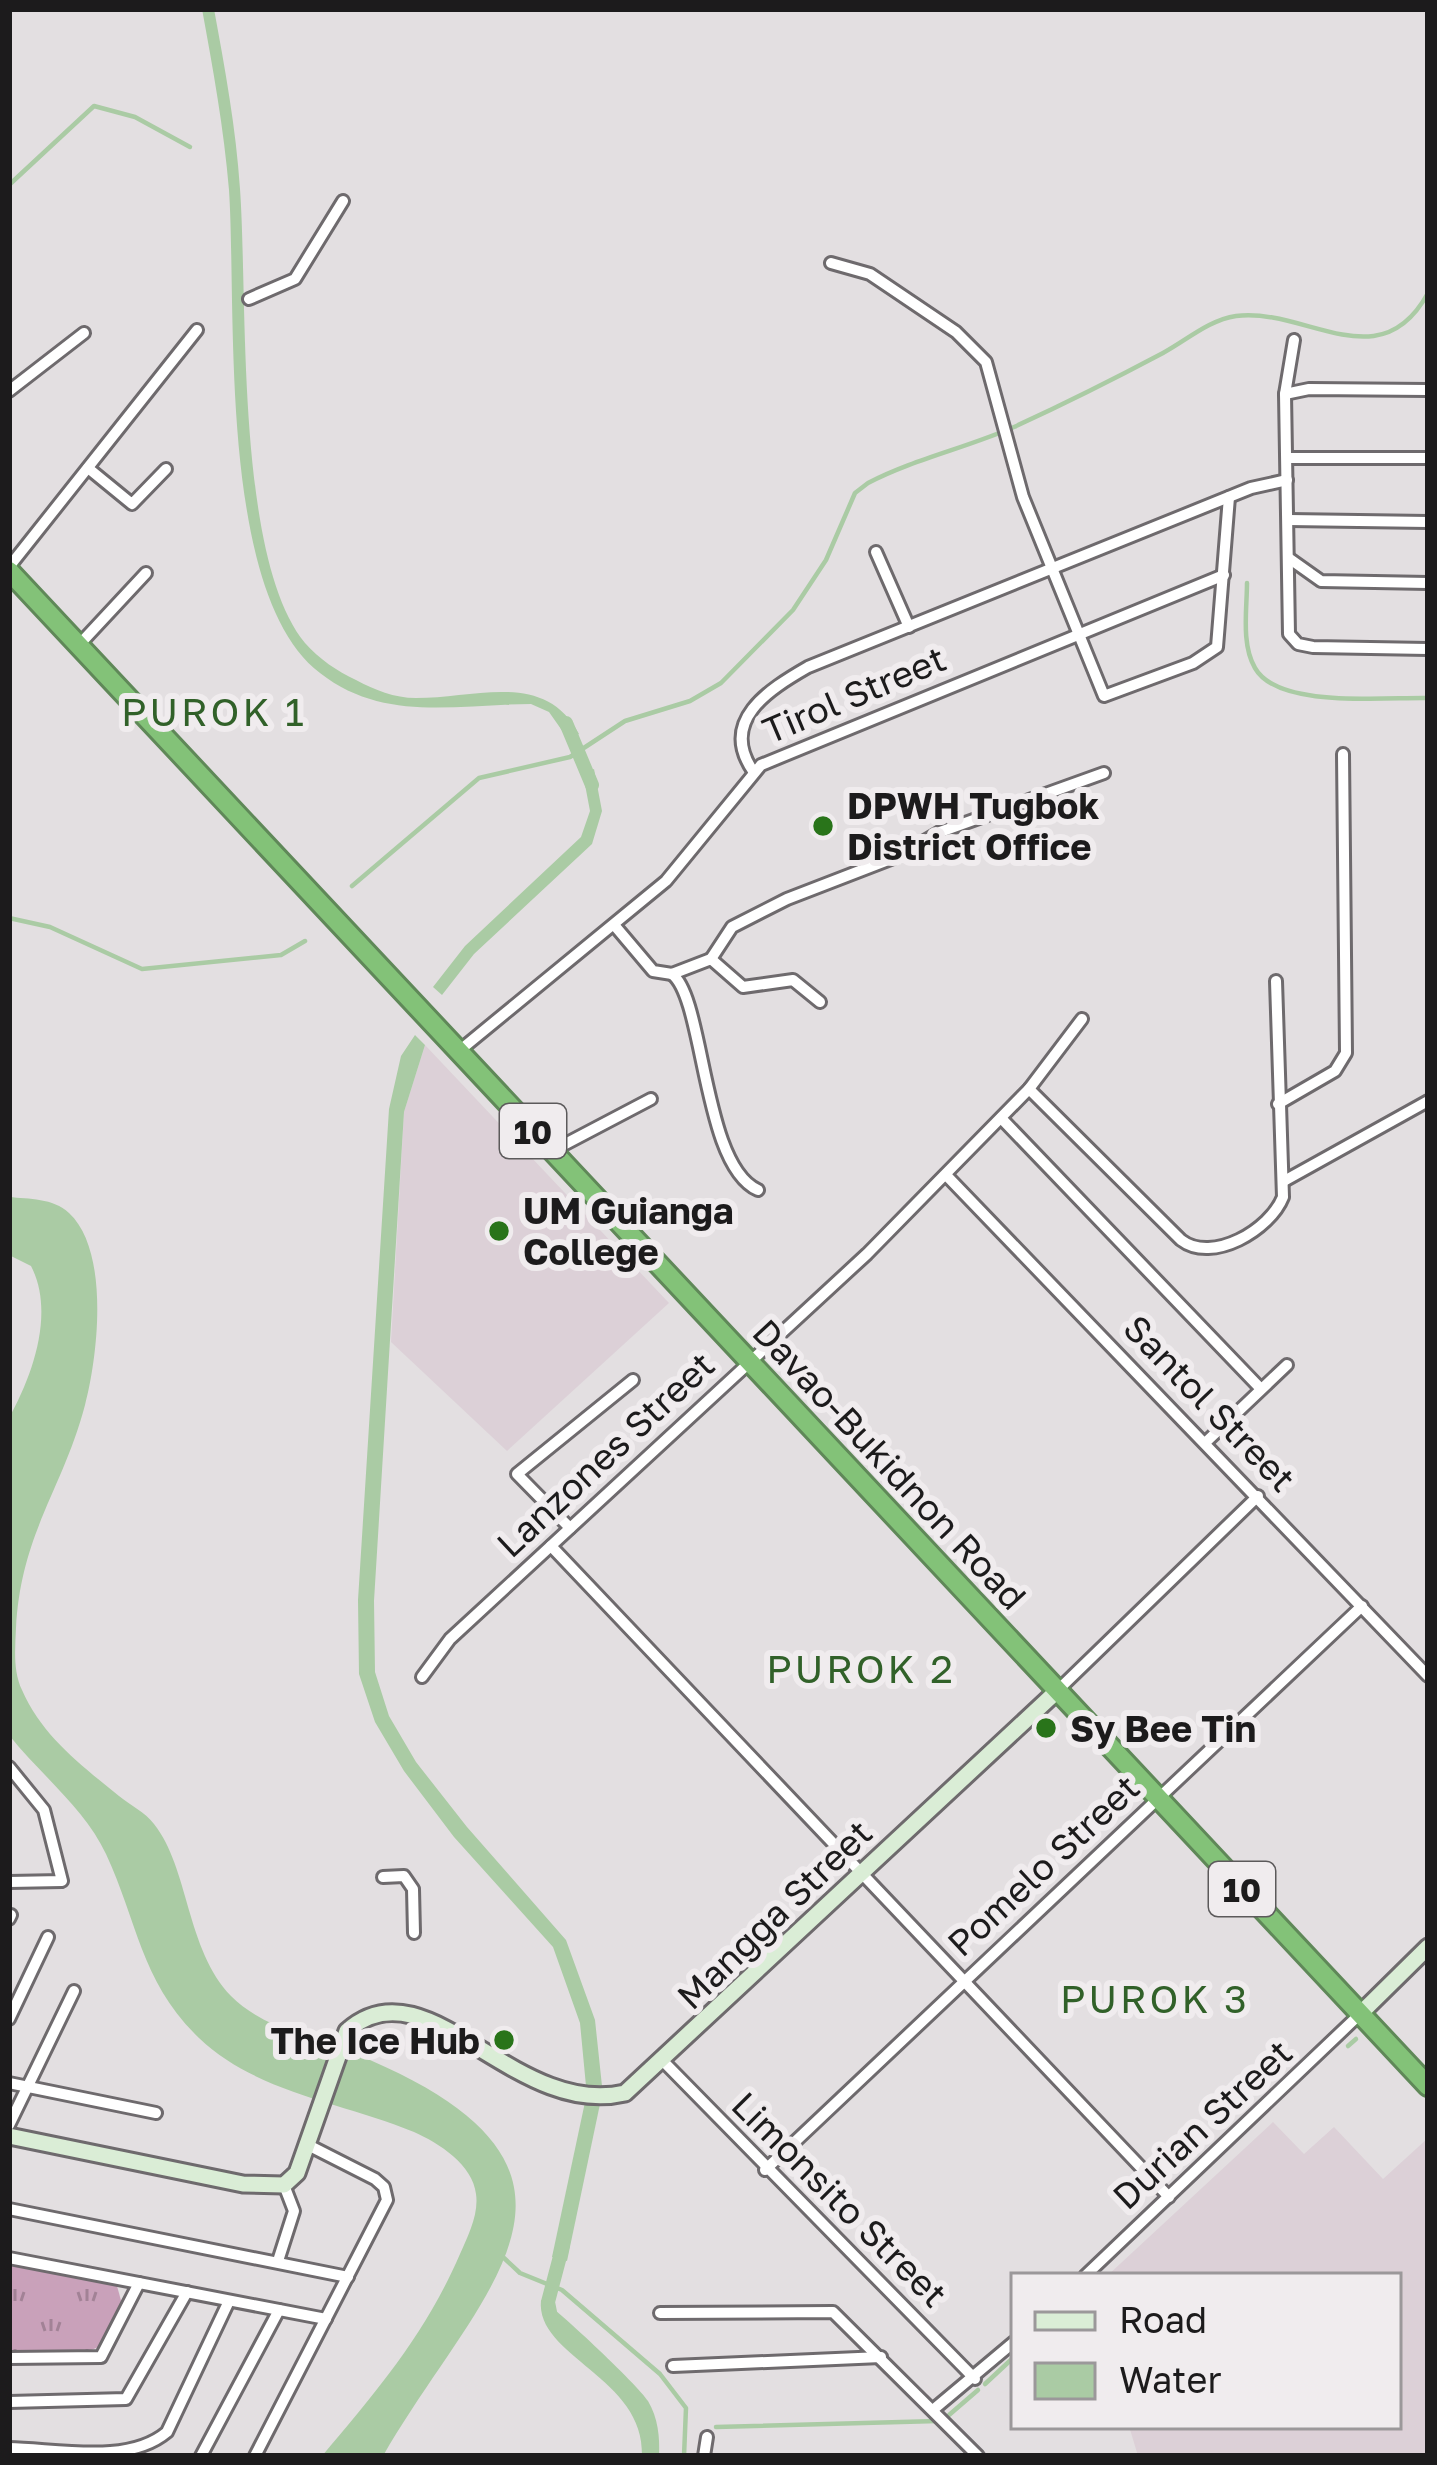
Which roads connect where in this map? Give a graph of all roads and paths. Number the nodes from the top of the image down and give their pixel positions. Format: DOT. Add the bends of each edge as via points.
graph roads {
  1 [pos="343,201"];
  2 [pos="831,263"];
  3 [pos="249,299"];
  4 [pos="197,330"];
  5 [pos="84,333"];
  6 [pos="1294,340"];
  7 [pos="1428,390"];
  8 [pos="9,391"];
  9 [pos="1285,394"];
  10 [pos="1287,458"];
  11 [pos="1428,458"];
  12 [pos="88,468"];
  13 [pos="166,470"];
  14 [pos="1287,480"];
  15 [pos="1229,497"];
  16 [pos="1288,520"];
  17 [pos="1428,522"];
  18 [pos="876,552"];
  19 [pos="1290,559"];
  20 [pos="9,569"];
  21 [pos="1051,572"];
  22 [pos="146,573"];
  23 [pos="1225,575"];
  24 [pos="1428,583"];
  25 [pos="910,627"];
  26 [pos="1076,635"];
  27 [pos="78,646"];
  28 [pos="1428,649"];
  29 [pos="1343,754"];
  30 [pos="753,771"];
  31 [pos="1105,773"];
  32 [pos="615,926"];
  33 [pos="711,959"];
  34 [pos="672,974"];
  35 [pos="1276,981"];
  36 [pos="820,1002"];
  37 [pos="1082,1019"];
  38 [pos="458,1051"];
  39 [pos="1029,1089"];
  40 [pos="651,1099"];
  41 [pos="1428,1101"];
  42 [pos="1278,1104"];
  43 [pos="1001,1118"];
  44 [pos="552,1151"];
  45 [pos="946,1175"];
  46 [pos="1284,1181"];
  47 [pos="758,1190"];
  48 [pos="749,1362"];
  49 [pos="1287,1365"];
  50 [pos="633,1380"];
  51 [pos="1262,1389"];
  52 [pos="1206,1442"];
  53 [pos="1258,1496"];
  54 [pos="570,1528"];
  55 [pos="551,1546"];
  56 [pos="1362,1606"];
  57 [pos="1428,1676"];
  58 [pos="422,1677"];
  59 [pos="1057,1691"];
  60 [pos="9,1767"];
  61 [pos="1158,1798"];
  62 [pos="860,1872"];
  63 [pos="382,1877"];
  64 [pos="9,1882"];
  65 [pos="414,1933"];
  66 [pos="49,1937"];
  67 [pos="1428,1947"];
  68 [pos="964,1981"];
  69 [pos="74,1991"];
  70 [pos="1360,2014"];
  71 [pos="9,2019"];
  72 [pos="663,2061"];
  73 [pos="9,2084"];
  74 [pos="1428,2086"];
  75 [pos="26,2087"];
  76 [pos="156,2114"];
  77 [pos="9,2125"];
  78 [pos="9,2136"];
  79 [pos="311,2137"];
  80 [pos="765,2170"];
  81 [pos="284,2185"];
  82 [pos="1169,2198"];
  83 [pos="10,2211"];
  84 [pos="9,2258"];
  85 [pos="278,2260"];
  86 [pos="1088,2273"];
  87 [pos="348,2277"];
  88 [pos="139,2283"];
  89 [pos="187,2292"];
  90 [pos="229,2301"];
  91 [pos="279,2310"];
  92 [pos="660,2313"];
  93 [pos="326,2320"];
  94 [pos="1011,2345"];
  95 [pos="9,2357"];
  96 [pos="881,2357"];
  97 [pos="673,2366"];
  98 [pos="975,2379"];
  99 [pos="9,2402"];
  100 [pos="934,2408"];
  101 [pos="707,2437"];
  102 [pos="9,2448"];
  103 [pos="201,2456"];
  104 [pos="255,2456"];
  105 [pos="704,2456"];
  106 [pos="978,2456"];
  1 -- 3 [label="street" via="295,279"];
  2 -- 21 [label="street" via="870,274 975,346"];
  4 -- 12 [label="street"];
  5 -- 8 [label="street"];
  6 -- 9 [label="street"];
  7 -- 9 [label="street"];
  9 -- 10 [label="street"];
  10 -- 11 [label="street"];
  10 -- 14 [label="street"];
  12 -- 13 [label="street" via="133,504"];
  12 -- 20 [label="street"];
  14 -- 15 [label="street"];
  14 -- 16 [label="street"];
  15 -- 21 [label="street"];
  15 -- 23 [label="street"];
  16 -- 17 [label="street"];
  16 -- 19 [label="street"];
  18 -- 25 [label="street"];
  19 -- 24 [label="street" via="1321,580"];
  19 -- 28 [label="street" via="1288,625 1298,644"];
  20 -- 27 [label="highway, Davao-Bukidnon Road / 10"];
  21 -- 25 [label="street"];
  21 -- 26 [label="street"];
  22 -- 27 [label="street"];
  23 -- 26 [label="street, Tirol Street"];
  23 -- 26 [label="street" via="1212,653 1115,696 1097,689"];
  25 -- 30 [label="street" via="808,667 767,694 739,731"];
  26 -- 30 [label="street, Tirol Street"];
  27 -- 38 [label="highway, Davao-Bukidnon Road / 10"];
  29 -- 42 [label="street" via="1346,1053 1335,1071"];
  30 -- 32 [label="street, Tirol Street" via="677,868"];
  31 -- 33 [label="street" via="787,899 732,927"];
  32 -- 34 [label="street" via="646,965"];
  32 -- 38 [label="street, Tirol Street"];
  33 -- 34 [label="street"];
  33 -- 36 [label="street" via="742,987 793,980"];
  34 -- 47 [label="street" via="686,990 702,1079 737,1170"];
  35 -- 42 [label="street"];
  37 -- 39 [label="street, Lanzones Street"];
  38 -- 44 [label="highway, Davao-Bukidnon Road / 10"];
  39 -- 43 [label="street, Lanzones Street"];
  39 -- 46 [label="street" via="1195,1249 1217,1248 1269,1220"];
  40 -- 44 [label="street"];
  41 -- 46 [label="street"];
  42 -- 46 [label="street"];
  43 -- 45 [label="street, Lanzones Street"];
  43 -- 51 [label="street"];
  44 -- 48 [label="highway, Davao-Bukidnon Road / 10"];
  45 -- 48 [label="street, Lanzones Street"];
  45 -- 52 [label="street, Santol Street"];
  48 -- 54 [label="street, Lanzones Street"];
  48 -- 59 [label="highway, Davao-Bukidnon Road / 10"];
  49 -- 51 [label="street"];
  50 -- 54 [label="street" via="517,1474"];
  51 -- 52 [label="street"];
  52 -- 53 [label="street, Santol Street"];
  53 -- 56 [label="street, Santol Street"];
  53 -- 59 [label="street, Mangga Street"];
  54 -- 55 [label="street, Lanzones Street"];
  55 -- 58 [label="street, Lanzones Street" via="450,1639"];
  55 -- 62 [label="street"];
  56 -- 57 [label="street, Santol Street"];
  56 -- 61 [label="street, Pomelo Street"];
  59 -- 61 [label="highway, Davao-Bukidnon Road / 10"];
  59 -- 62 [label="street, Mangga Street"];
  60 -- 64 [label="street" via="44,1810 62,1881"];
  61 -- 68 [label="street, Pomelo Street"];
  61 -- 70 [label="highway, Davao-Bukidnon Road / 10"];
  62 -- 68 [label="street"];
  62 -- 72 [label="street, Mangga Street"];
  63 -- 65 [label="street" via="404,1876 413,1889"];
  66 -- 71 [label="street"];
  67 -- 70 [label="street"];
  68 -- 80 [label="street, Pomelo Street"];
  68 -- 82 [label="street"];
  69 -- 75 [label="street"];
  70 -- 74 [label="highway, Davao-Bukidnon Road / 10"];
  70 -- 82 [label="street, Durian Street"];
  72 -- 79 [label="street, Mangga Street" via="625,2093 586,2095 524,2079 414,2012 367,2019 345,2036"];
  72 -- 80 [label="street, Limonsito Street"];
  73 -- 75 [label="street"];
  75 -- 76 [label="street"];
  75 -- 77 [label="street"];
  78 -- 81 [label="street" via="243,2184"];
  79 -- 81 [label="street, Mangga Street"];
  79 -- 87 [label="street" via="386,2191"];
  80 -- 98 [label="street, Limonsito Street"];
  81 -- 85 [label="street" via="294,2211"];
  82 -- 86 [label="street, Durian Street"];
  83 -- 85 [label="street"];
  84 -- 88 [label="street"];
  85 -- 87 [label="street"];
  87 -- 93 [label="street"];
  88 -- 89 [label="street"];
  88 -- 95 [label="street" via="101,2356"];
  89 -- 90 [label="street"];
  89 -- 99 [label="street" via="126,2399"];
  90 -- 91 [label="street"];
  90 -- 102 [label="street" via="155,2442 131,2451"];
  91 -- 93 [label="street"];
  91 -- 103 [label="street"];
  92 -- 96 [label="street" via="820,2311 840,2316"];
  93 -- 104 [label="street"];
  94 -- 98 [label="street"];
  96 -- 97 [label="street"];
  96 -- 100 [label="street"];
  98 -- 100 [label="street"];
  100 -- 106 [label="street"];
  101 -- 105 [label="street"];
}
